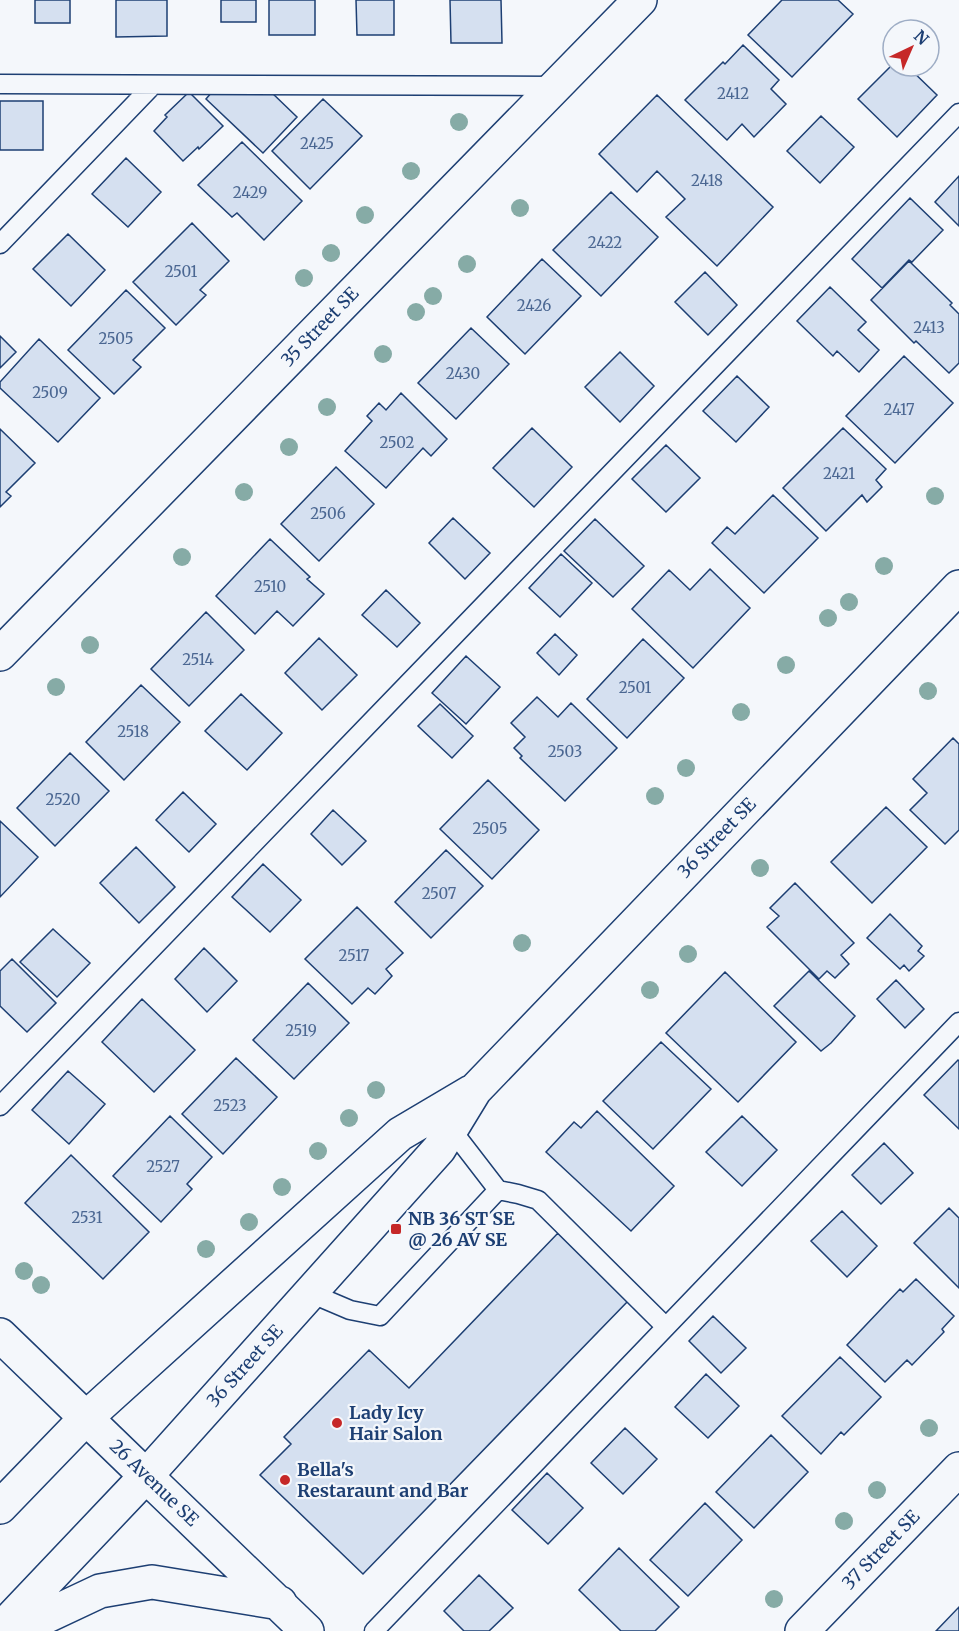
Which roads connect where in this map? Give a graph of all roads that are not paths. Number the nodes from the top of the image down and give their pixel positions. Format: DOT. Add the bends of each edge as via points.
graph roads {
  1 [pos="640,0"];
  2 [pos="0,84"];
  3 [pos="153,84"];
  4 [pos="555,87"];
  5 [pos="959,113"];
  6 [pos="0,244"];
  7 [pos="959,587"];
  8 [pos="0,654"];
  9 [pos="959,1022"];
  10 [pos="475,1090"];
  11 [pos="0,1106"];
  12 [pos="451,1129"];
  13 [pos="498,1190"];
  14 [pos="310,1293"];
  15 [pos="666,1327"];
  16 [pos="0,1335"];
  17 [pos="86,1418"];
  18 [pos="959,1469"];
  19 [pos="146,1476"];
  20 [pos="0,1507"];
  21 [pos="280,1603"];
  22 [pos="0,1630"];
  23 [pos="15,1631"];
  24 [pos="308,1631"];
  25 [pos="374,1631"];
  26 [pos="802,1631"];
  1 -- 4 [label="main road, 35 Street SE"];
  2 -- 3 [label="lane"];
  3 -- 4 [label="lane"];
  3 -- 6 [label="lane"];
  4 -- 8 [label="main road, 35 Street SE"];
  5 -- 11 [label="lane"];
  7 -- 10 [label="main road, 36 Street SE"];
  9 -- 15 [label="lane"];
  10 -- 12 [label="main road, 36 Street SE"];
  10 -- 17 [label="main road, 36 Street SE" via="400,1134"];
  12 -- 13 [label="lane"];
  12 -- 14 [label="main road, 36 Street SE" via="439,1149"];
  13 -- 14 [label="lane" via="380,1316 350,1310"];
  13 -- 15 [label="lane" via="538,1200"];
  14 -- 19 [label="main road, 36 Street SE"];
  15 -- 25 [label="lane"];
  16 -- 17 [label="main road, 26 Avenue SE"];
  17 -- 19 [label="main road, 26 Avenue SE"];
  17 -- 20 [label="main road, 36 Street SE"];
  18 -- 26 [label="main road, 37 Street SE"];
  19 -- 21 [label="main road, 26 Avenue SE"];
  19 -- 22 [label="main road, 36 Street SE"];
  21 -- 23 [label="main road" via="152,1582 100,1591"];
  21 -- 24 [label="main road, 26 Avenue SE"];
}
